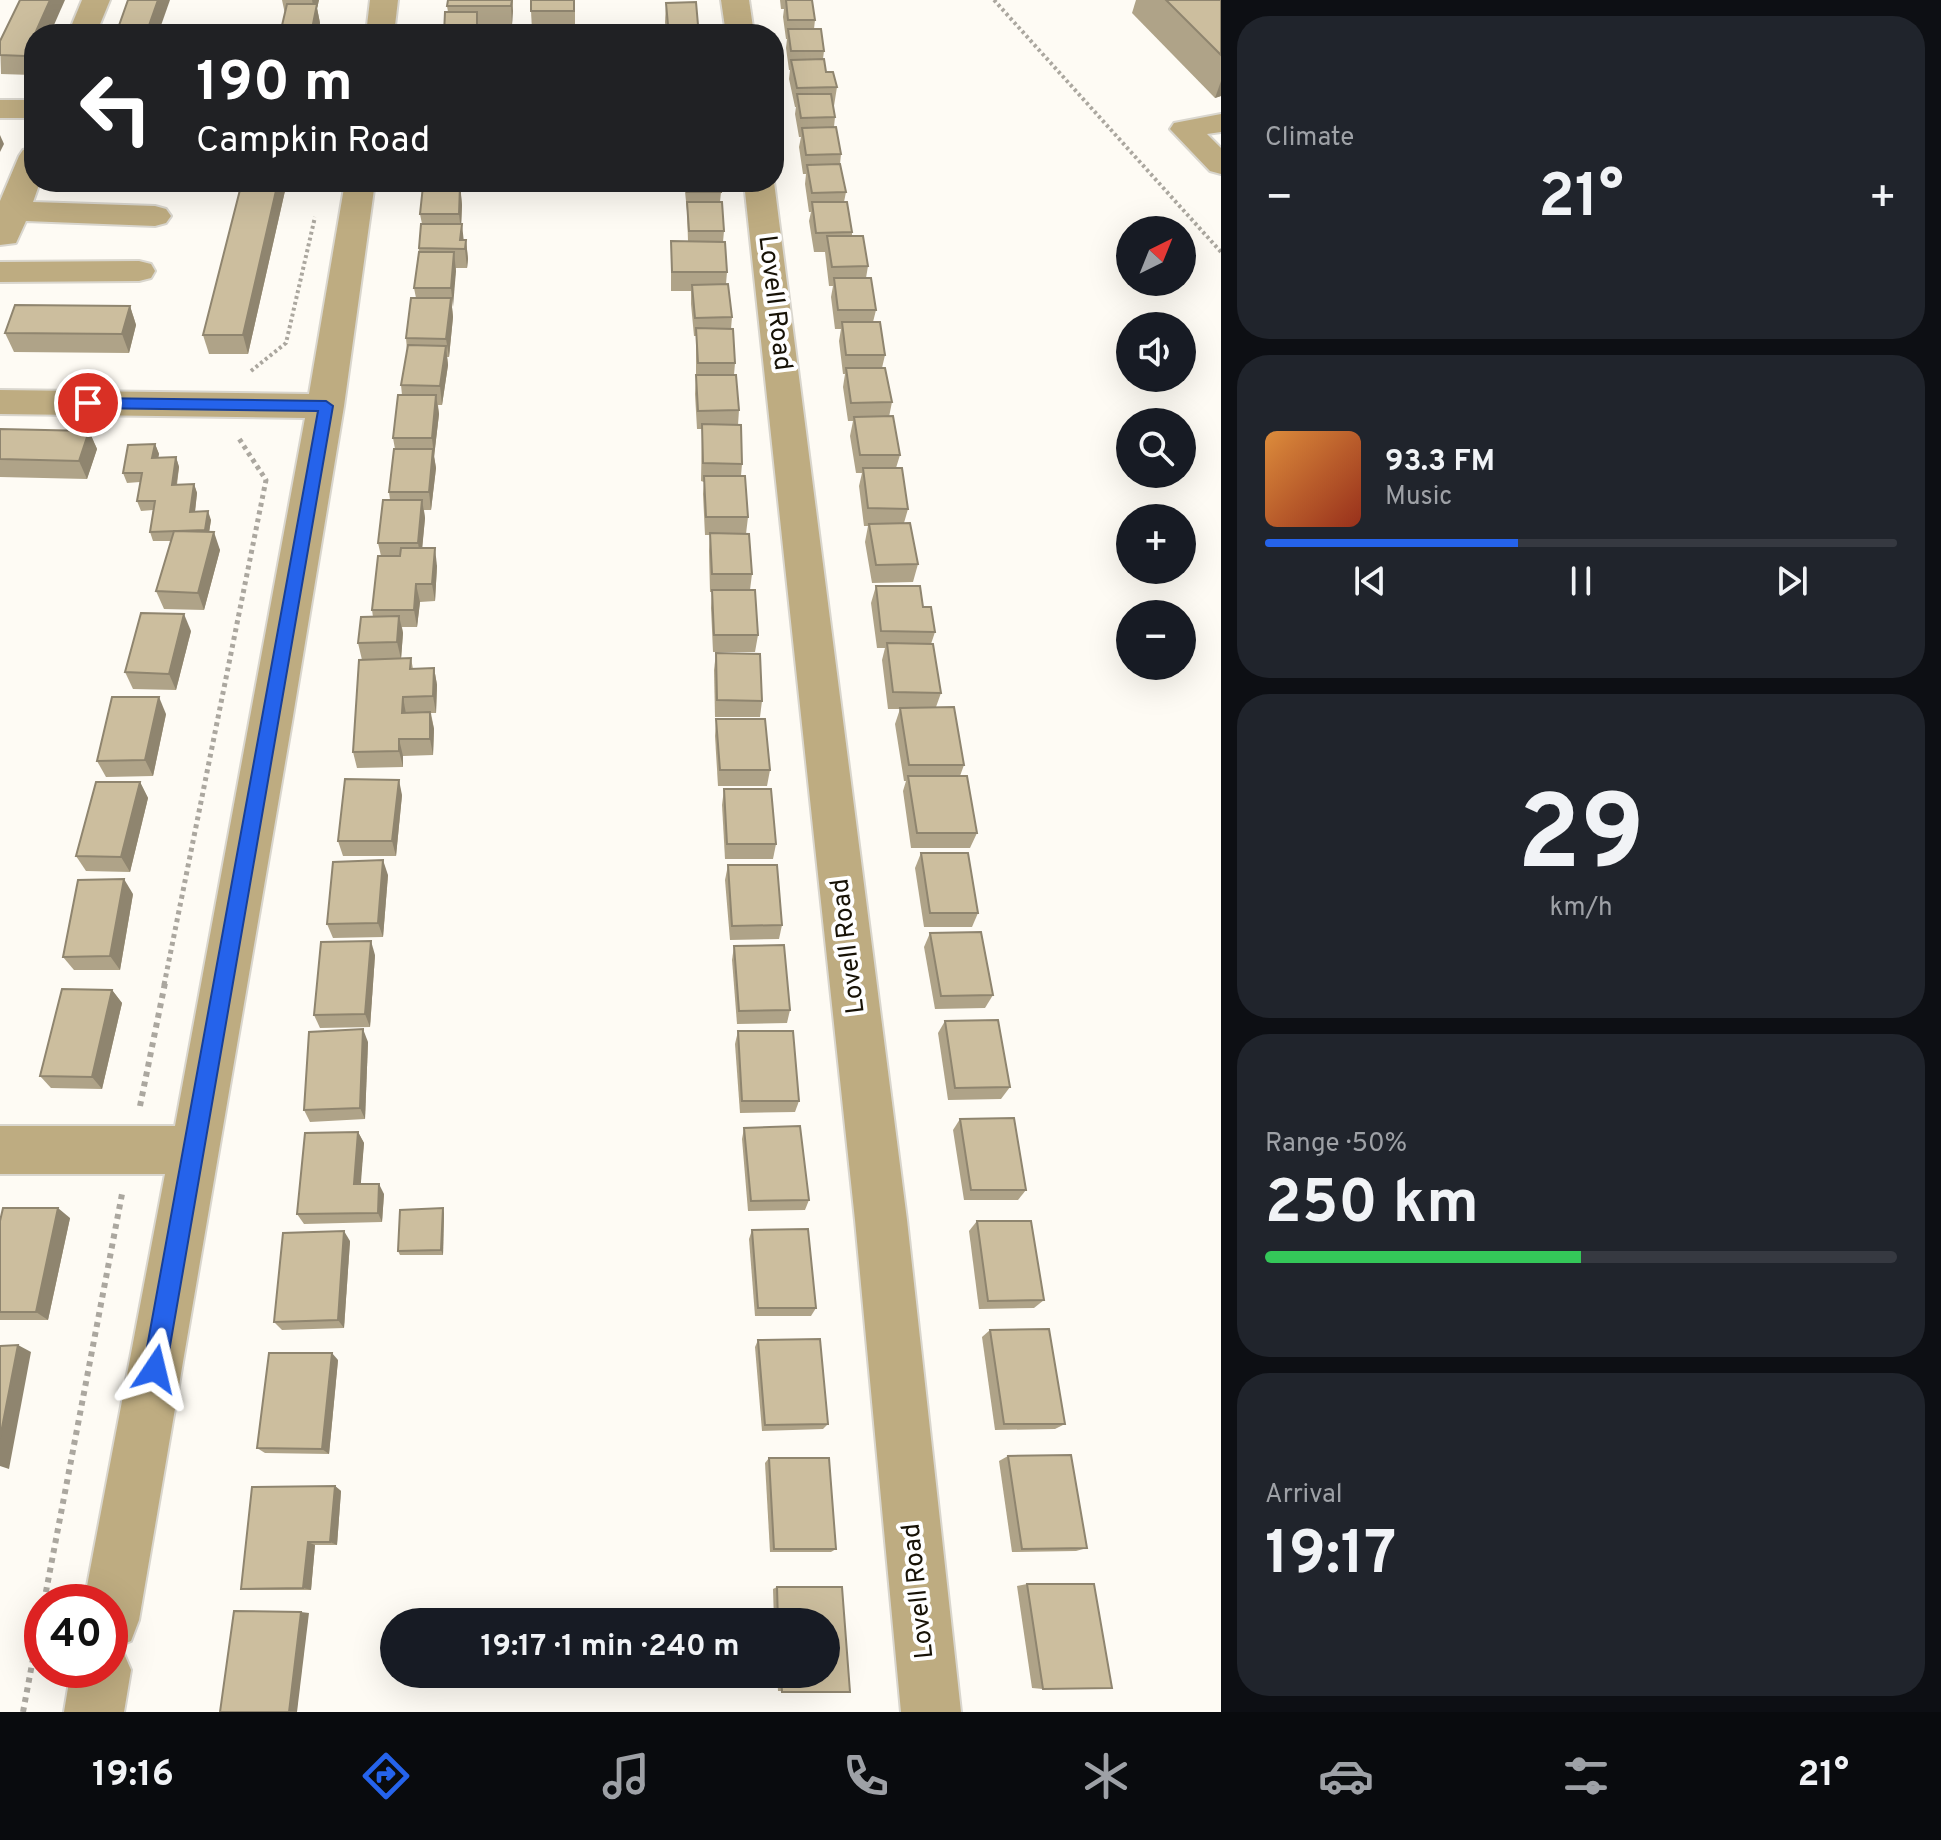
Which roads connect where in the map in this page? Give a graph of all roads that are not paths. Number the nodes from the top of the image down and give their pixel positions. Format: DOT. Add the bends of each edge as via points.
graph roads {
  1 [pos="96,0"];
  2 [pos="384,0"];
  3 [pos="735,0"];
  4 [pos="86,24"];
  5 [pos="381,24"];
  6 [pos="739,24"];
  7 [pos="0,109"];
  8 [pos="24,109"];
  9 [pos="1221,123"];
  10 [pos="1221,165"];
  11 [pos="24,177"];
  12 [pos="358,192"];
  13 [pos="760,192"];
  14 [pos="7,212"];
  15 [pos="155,216"];
  16 [pos="0,250"];
  17 [pos="139,271"];
  18 [pos="0,272"];
  19 [pos="0,402"];
  20 [pos="326,406"];
  21 [pos="0,1150"];
  22 [pos="194,1150"];
  23 [pos="116,1584"];
  24 [pos="98,1688"];
  25 [pos="94,1712"];
  26 [pos="931,1712"];
  1 -- 4 [label="street"];
  2 -- 5 [label="street"];
  3 -- 6 [label="street"];
  7 -- 8 [label="street"];
  9 -- 10 [label="street" via="1185,129"];
  11 -- 14 [label="street"];
  12 -- 20 [label="street"];
  13 -- 26 [label="street, Lovell Road" via="879,1204"];
  14 -- 15 [label="street"];
  14 -- 16 [label="street"];
  17 -- 18 [label="street"];
  19 -- 20 [label="street"];
  20 -- 22 [label="street"];
  21 -- 22 [label="street"];
  22 -- 23 [label="street"];
  24 -- 25 [label="street"];
}
